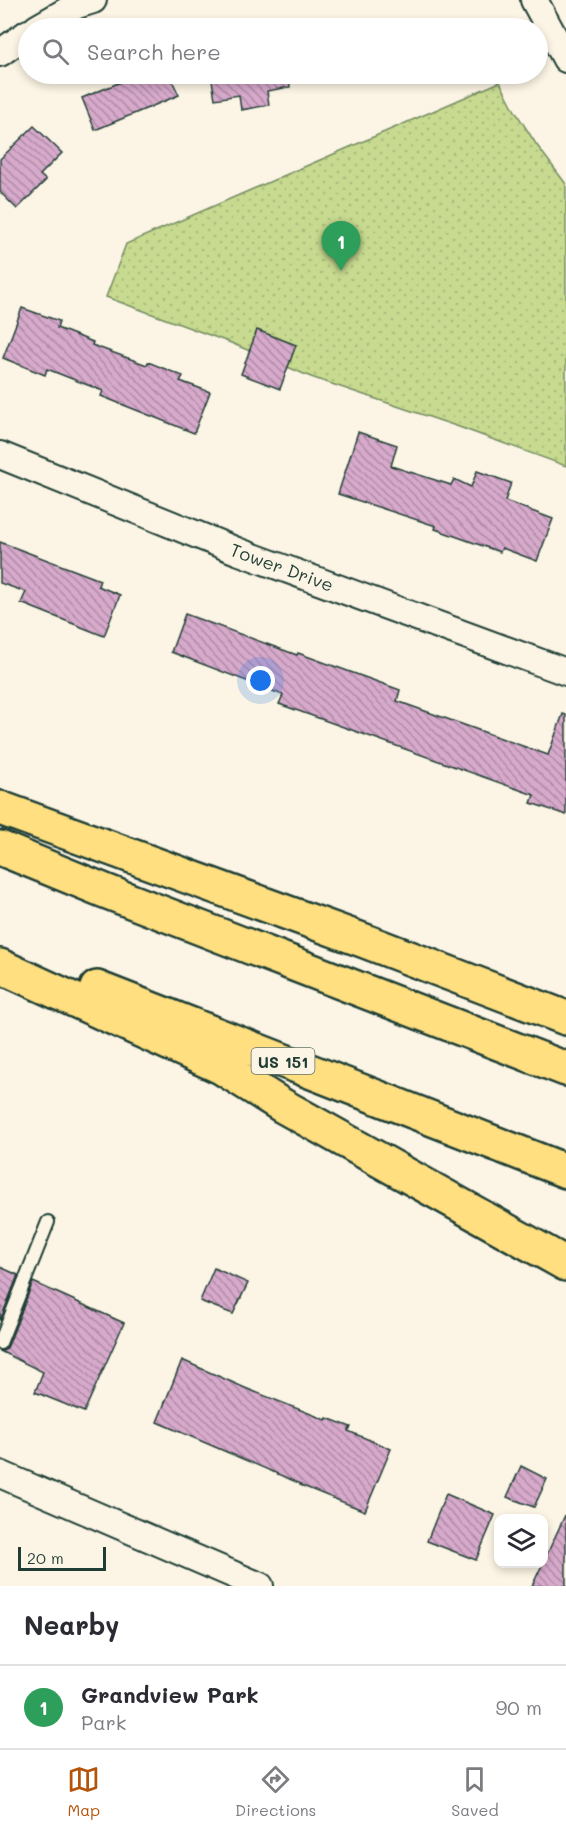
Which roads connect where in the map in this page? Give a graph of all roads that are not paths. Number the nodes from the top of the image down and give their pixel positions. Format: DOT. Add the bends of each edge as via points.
graph roads {
  1 [pos="93,0"];
  2 [pos="534,0"];
  3 [pos="54,18"];
  4 [pos="543,18"];
  5 [pos="548,26"];
  6 [pos="18,40"];
  7 [pos="0,54"];
  8 [pos="566,59"];
  9 [pos="0,455"];
  10 [pos="566,672"];
  11 [pos="0,808"];
  12 [pos="0,848"];
  13 [pos="0,950"];
  14 [pos="0,966"];
  15 [pos="566,1017"];
  16 [pos="566,1069"];
  17 [pos="566,1172"];
  18 [pos="48,1222"];
  19 [pos="566,1264"];
  20 [pos="0,1343"];
  21 [pos="0,1474"];
  22 [pos="260,1586"];
  1 -- 3 [label="street"];
  2 -- 4 [label="street"];
  5 -- 8 [label="street"];
  6 -- 7 [label="street"];
  9 -- 10 [label="street, Tower Drive" via="237,551"];
  11 -- 15 [label="highway"];
  12 -- 16 [label="highway"];
  13 -- 17 [label="highway, US 151"];
  14 -- 19 [label="highway" via="221,1067 283,1106"];
  18 -- 20 [label="lane"];
  21 -- 22 [label="street"];
}
